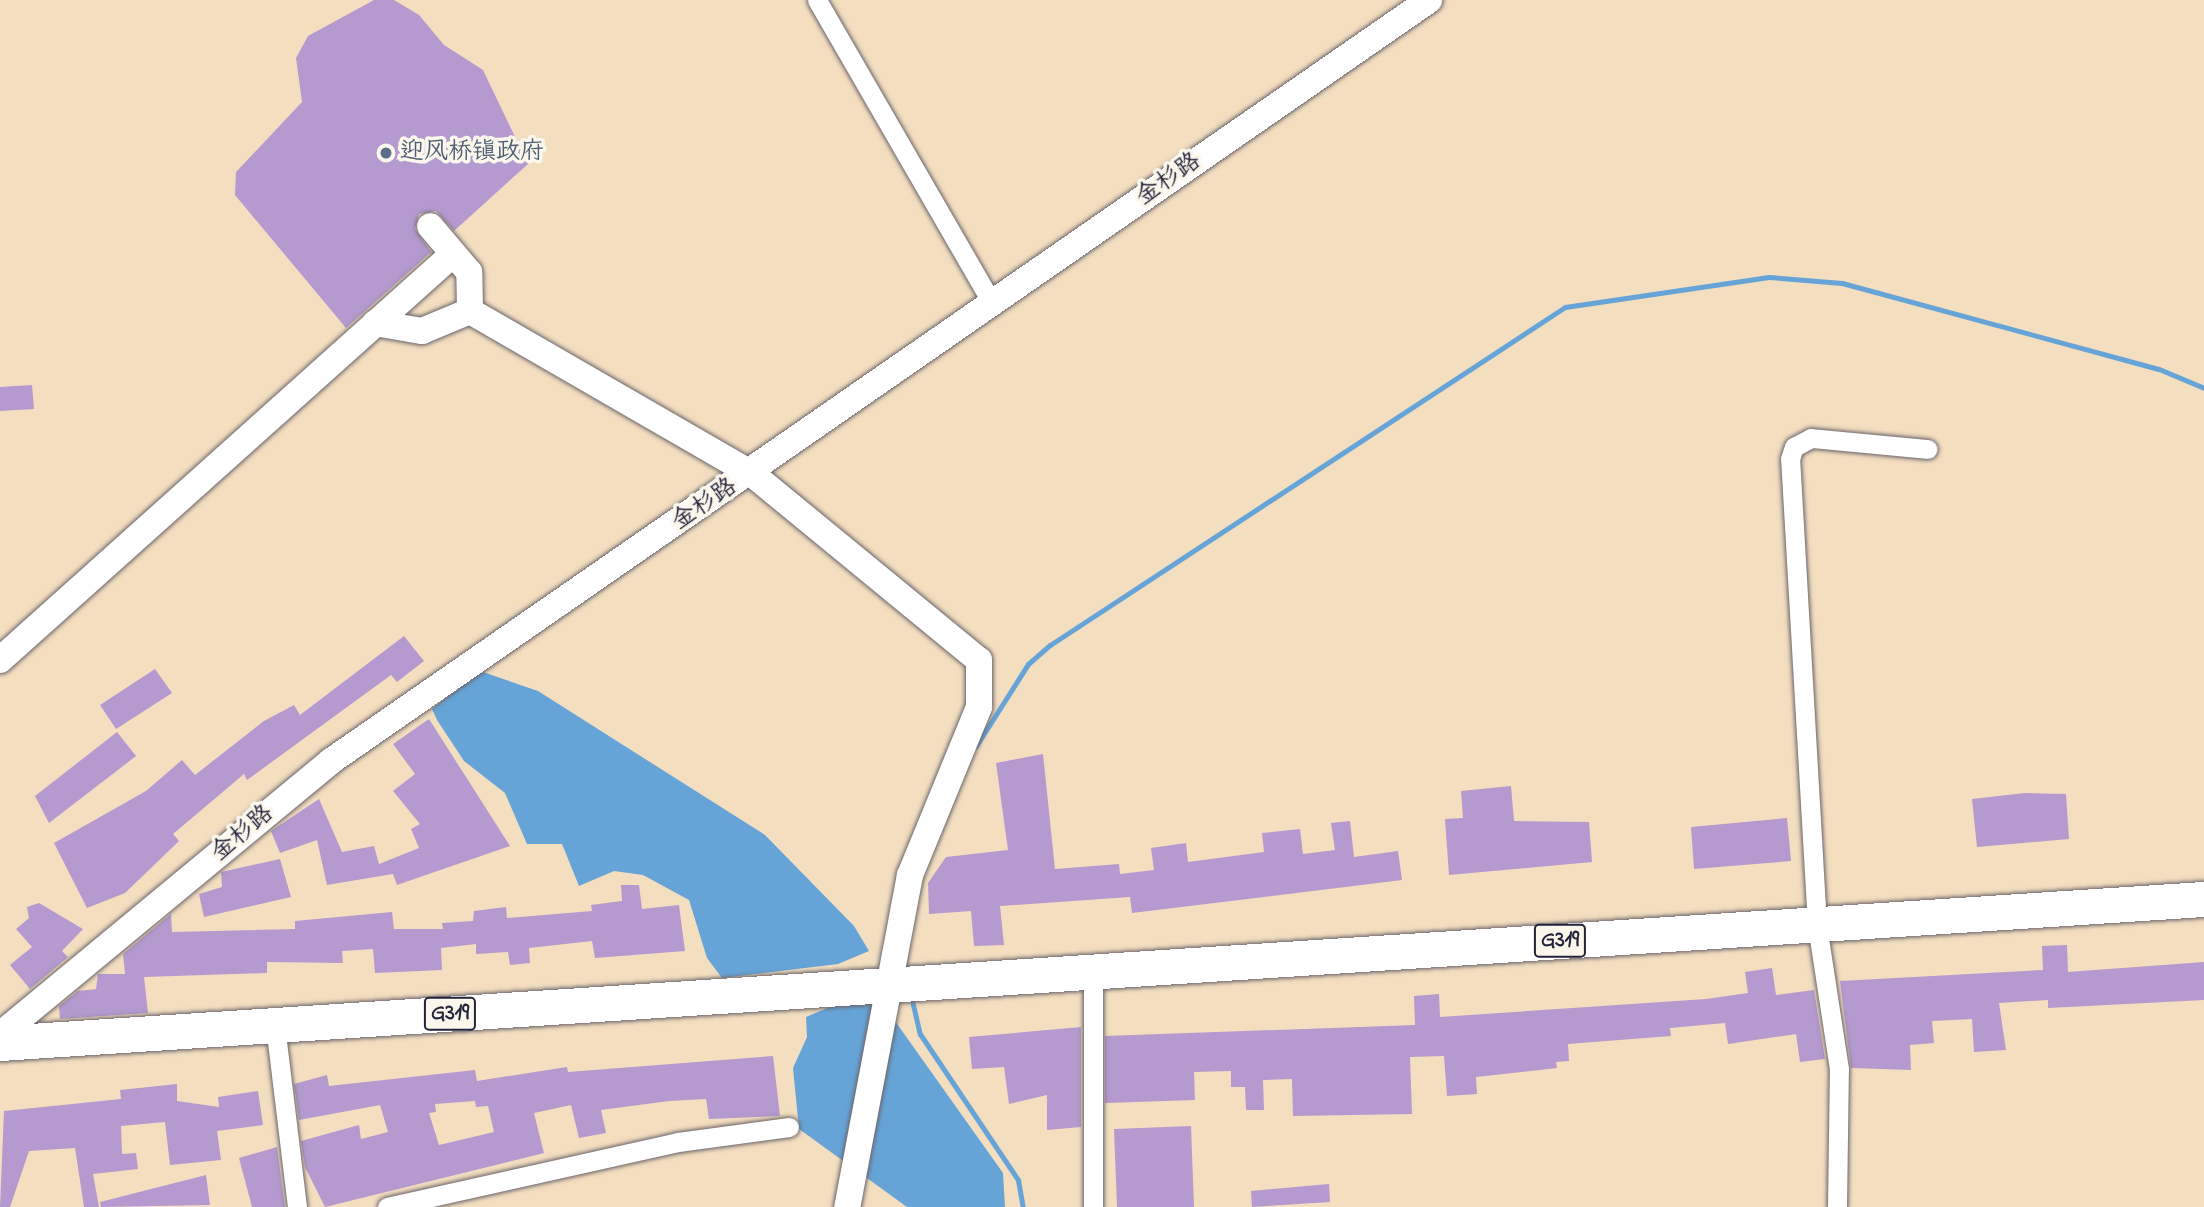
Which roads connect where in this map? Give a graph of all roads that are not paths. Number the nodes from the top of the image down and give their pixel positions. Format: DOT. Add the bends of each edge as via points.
graph roads {
  1 [pos="817,0"];
  2 [pos="1429,0"];
  3 [pos="430,226"];
  4 [pos="453,254"];
  5 [pos="992,303"];
  6 [pos="470,311"];
  7 [pos="375,323"];
  8 [pos="1927,449"];
  9 [pos="751,473"];
  10 [pos="0,660"];
  11 [pos="2204,899"];
  12 [pos="1817,925"];
  13 [pos="1093,972"];
  14 [pos="903,984"];
  15 [pos="275,1025"];
  16 [pos="0,1035"];
  17 [pos="0,1043"];
  18 [pos="789,1127"];
  19 [pos="297,1207"];
  20 [pos="387,1207"];
  21 [pos="847,1207"];
  22 [pos="1093,1207"];
  23 [pos="1837,1207"];
  1 -- 5 [label="street"];
  2 -- 5 [label="street, 金杉路"];
  3 -- 4 [label="street"];
  4 -- 6 [label="street" via="469,272"];
  4 -- 7 [label="street"];
  5 -- 9 [label="street, 金杉路"];
  6 -- 7 [label="street" via="422,331"];
  6 -- 9 [label="street"];
  7 -- 10 [label="street"];
  8 -- 12 [label="street" via="1811,438 1794,447 1790,459"];
  9 -- 14 [label="street" via="979,660 979,707 910,875"];
  9 -- 16 [label="street, 金杉路" via="331,761"];
  11 -- 12 [label="highway, G319"];
  12 -- 13 [label="highway, G319"];
  12 -- 23 [label="street" via="1839,1069"];
  13 -- 14 [label="highway, G319"];
  13 -- 22 [label="street"];
  14 -- 15 [label="highway, G319"];
  14 -- 21 [label="street"];
  15 -- 17 [label="highway, G319"];
  15 -- 19 [label="street"];
  18 -- 20 [label="street" via="664,1144"];
}
